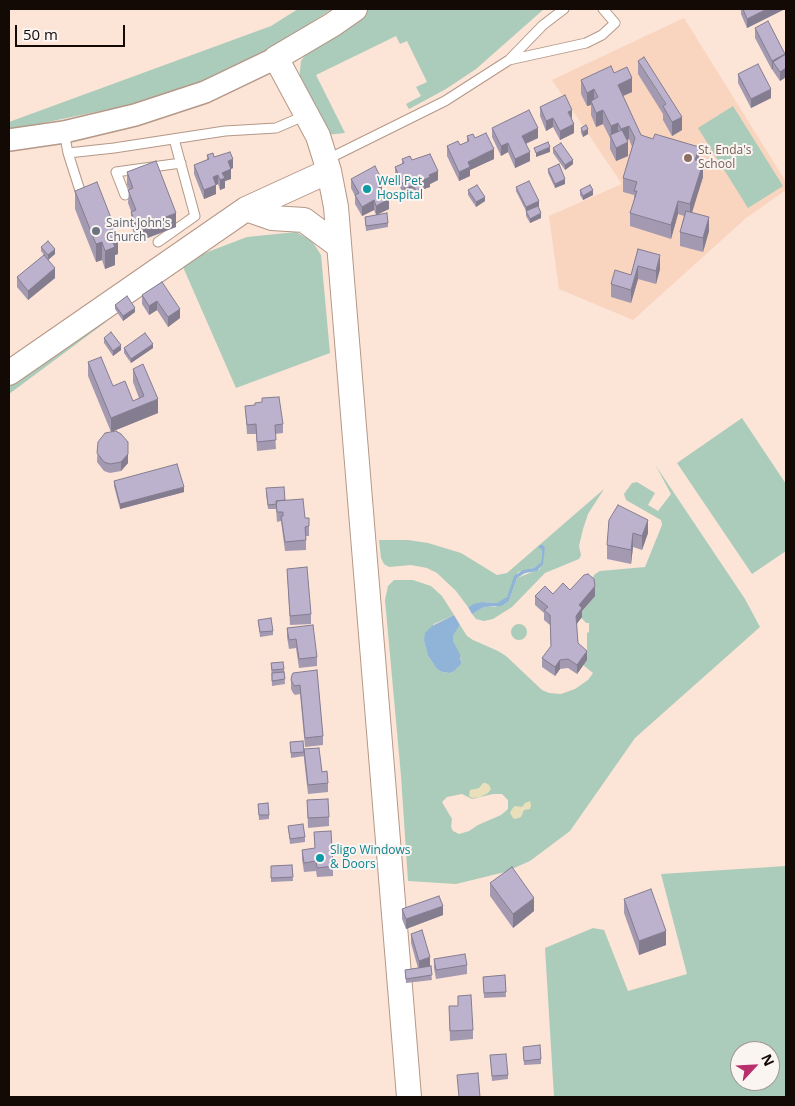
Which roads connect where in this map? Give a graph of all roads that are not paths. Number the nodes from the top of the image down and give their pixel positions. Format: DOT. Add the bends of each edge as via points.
graph roads {
  1 [pos="356,9"];
  2 [pos="564,9"];
  3 [pos="603,9"];
  4 [pos="276,58"];
  5 [pos="509,60"];
  6 [pos="305,114"];
  7 [pos="64,132"];
  8 [pos="174,139"];
  9 [pos="9,140"];
  10 [pos="68,152"];
  11 [pos="181,163"];
  12 [pos="328,166"];
  13 [pos="125,195"];
  14 [pos="82,197"];
  15 [pos="246,209"];
  16 [pos="158,242"];
  17 [pos="339,246"];
  18 [pos="9,373"];
  19 [pos="409,1097"];
  1 -- 4 [label="main road"];
  2 -- 5 [label="lane" via="543,25"];
  3 -- 5 [label="lane" via="615,22 602,35 586,43"];
  4 -- 6 [label="main road"];
  4 -- 7 [label="street" via="205,92 135,115"];
  5 -- 12 [label="lane" via="445,101"];
  6 -- 8 [label="lane" via="276,128"];
  6 -- 12 [label="main road" via="318,136"];
  7 -- 9 [label="street"];
  7 -- 10 [label="lane"];
  8 -- 10 [label="lane"];
  8 -- 11 [label="lane"];
  10 -- 14 [label="lane"];
  11 -- 13 [label="lane" via="116,172"];
  11 -- 16 [label="lane" via="195,216"];
  12 -- 15 [label="main road"];
  12 -- 17 [label="main road"];
  15 -- 17 [label="main road" via="272,218 304,220"];
  15 -- 18 [label="main road"];
  17 -- 19 [label="main road"];
}
